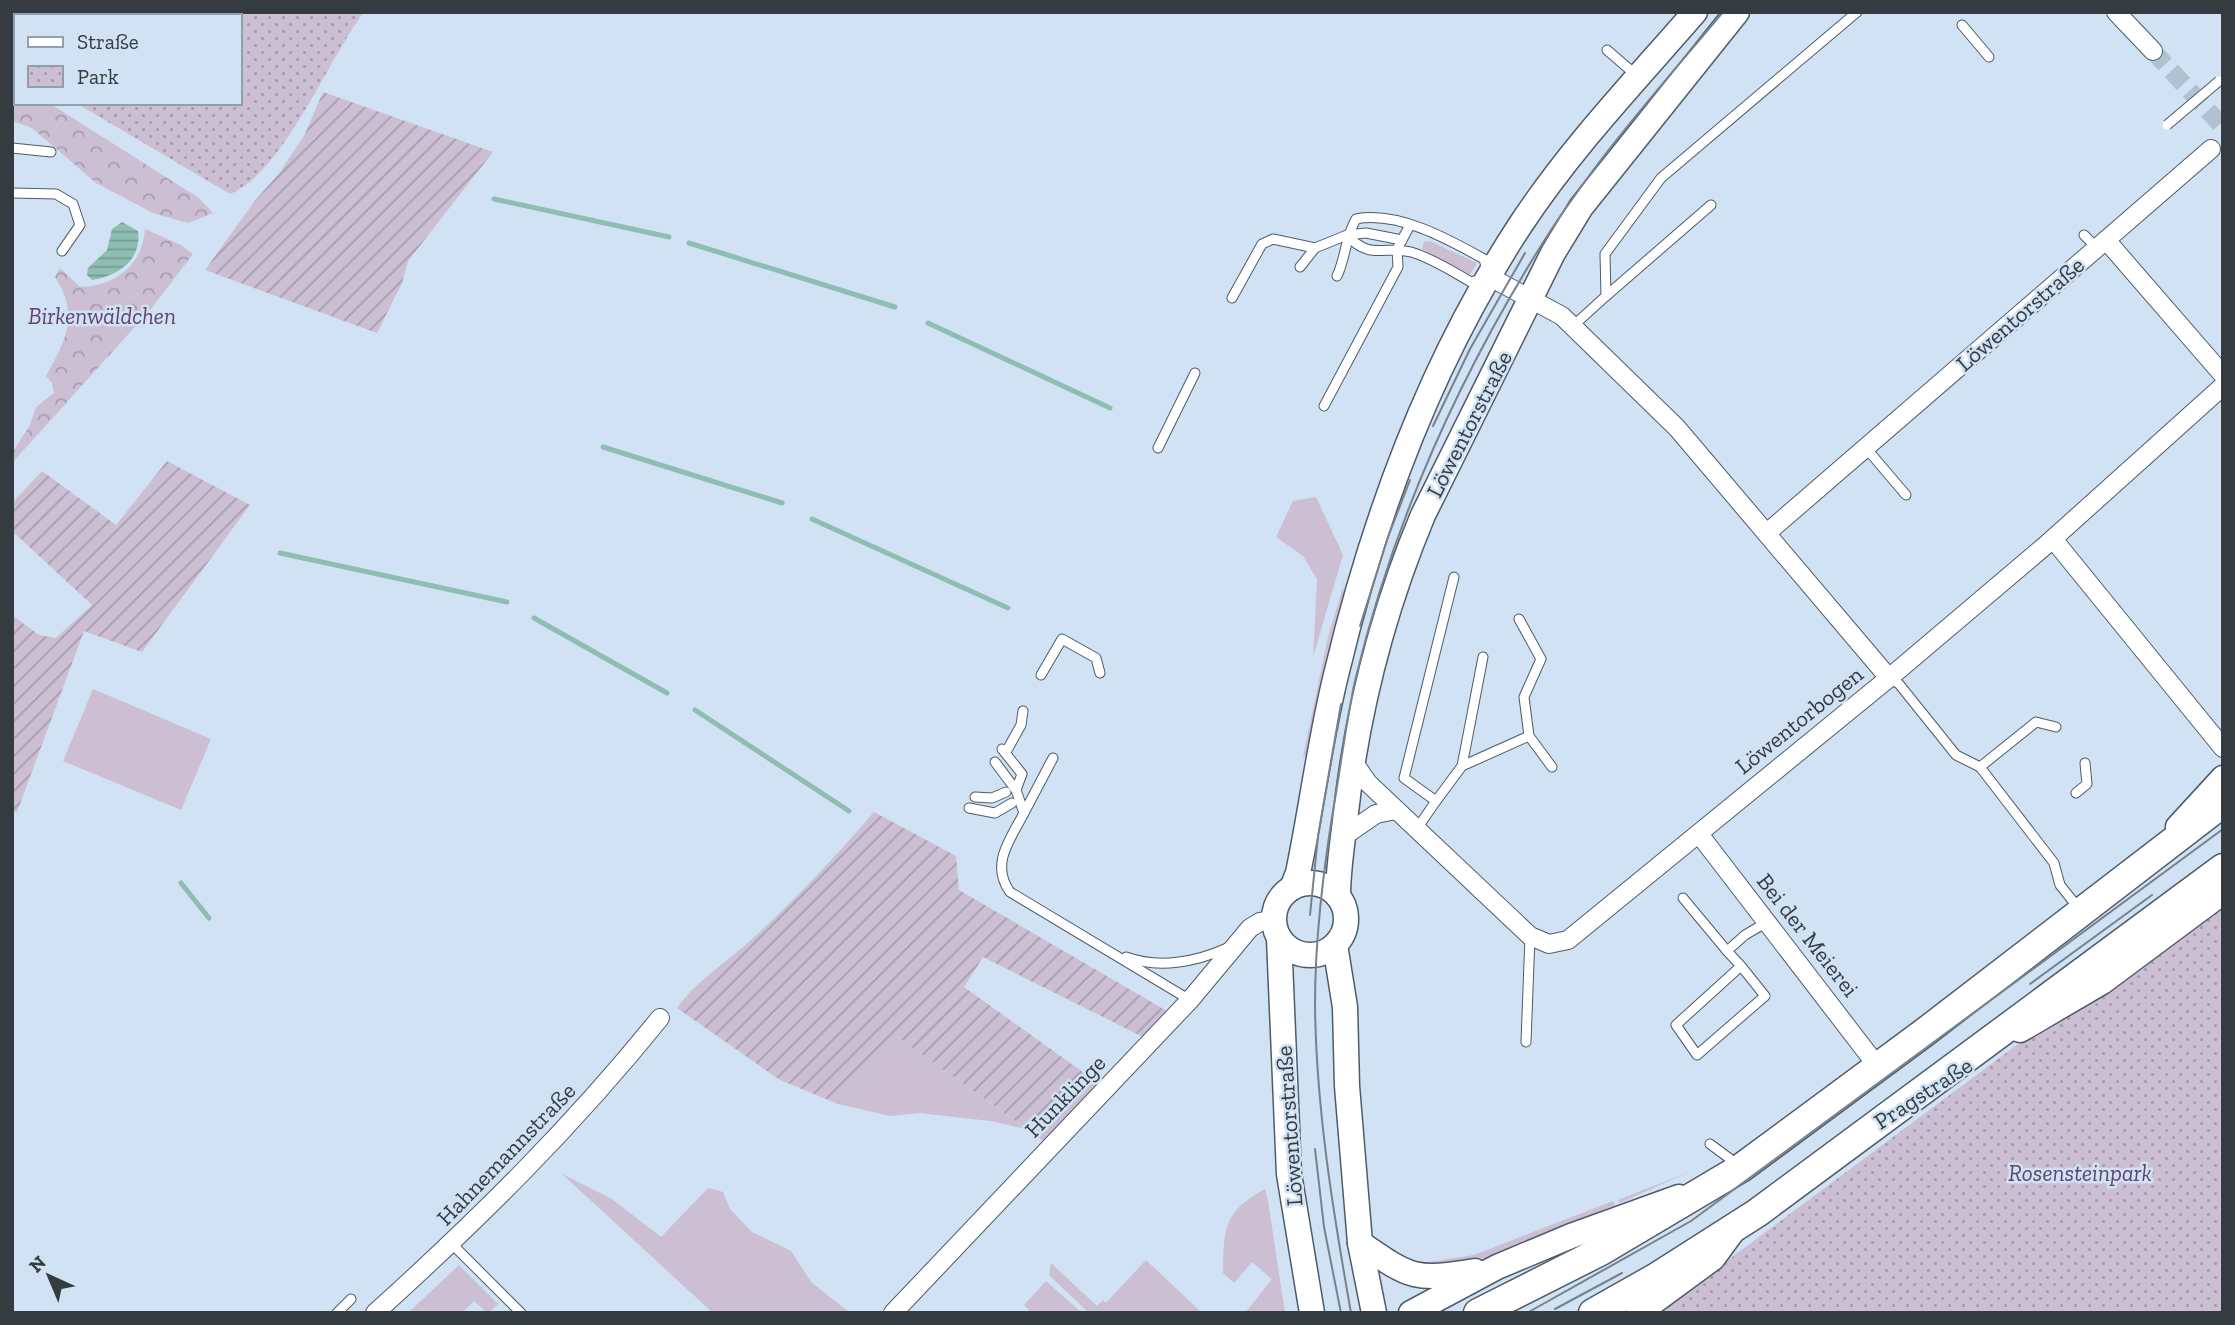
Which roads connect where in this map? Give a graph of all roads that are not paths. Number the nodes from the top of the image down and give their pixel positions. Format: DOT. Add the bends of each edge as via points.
graph roads {
  1 [pos="1695,12"];
  2 [pos="1737,12"];
  3 [pos="1857,12"];
  4 [pos="2119,13"];
  5 [pos="1962,25"];
  6 [pos="1606,50"];
  7 [pos="2153,51"];
  8 [pos="1989,57"];
  9 [pos="1636,75"];
  10 [pos="2221,80"];
  11 [pos="2167,125"];
  12 [pos="12,148"];
  13 [pos="2211,149"];
  14 [pos="51,152"];
  15 [pos="12,193"];
  16 [pos="1711,205"];
  17 [pos="1409,226"];
  18 [pos="1347,235"];
  19 [pos="2095,241"];
  20 [pos="1400,244"];
  21 [pos="1315,248"];
  22 [pos="62,251"];
  23 [pos="1300,267"];
  24 [pos="1337,276"];
  25 [pos="1490,277"];
  26 [pos="1606,296"];
  27 [pos="1232,298"];
  28 [pos="1532,299"];
  29 [pos="1573,326"];
  30 [pos="1195,373"];
  31 [pos="2223,375"];
  32 [pos="2223,386"];
  33 [pos="1324,406"];
  34 [pos="1158,448"];
  35 [pos="1866,448"];
  36 [pos="1906,495"];
  37 [pos="1768,532"];
  38 [pos="2053,539"];
  39 [pos="1454,577"];
  40 [pos="1519,619"];
  41 [pos="1483,657"];
  42 [pos="1100,674"];
  43 [pos="1041,675"];
  44 [pos="1889,678"];
  45 [pos="1023,711"];
  46 [pos="2056,727"];
  47 [pos="1529,736"];
  48 [pos="2223,748"];
  49 [pos="1053,758"];
  50 [pos="1352,760"];
  51 [pos="995,762"];
  52 [pos="2085,763"];
  53 [pos="1462,766"];
  54 [pos="1552,767"];
  55 [pos="1980,767"];
  56 [pos="2223,778"];
  57 [pos="1011,791"];
  58 [pos="2076,793"];
  59 [pos="975,797"];
  60 [pos="1436,801"];
  61 [pos="1012,803"];
  62 [pos="2223,803"];
  63 [pos="969,808"];
  64 [pos="1396,810"];
  65 [pos="1024,813"];
  66 [pos="1416,830"];
  67 [pos="1699,834"];
  68 [pos="1344,836"];
  69 [pos="2143,864"];
  70 [pos="2223,868"];
  71 [pos="1292,887"];
  72 [pos="2223,892"];
  73 [pos="1338,896"];
  74 [pos="1684,898"];
  75 [pos="2081,912"];
  76 [pos="1767,922"];
  77 [pos="1276,929"];
  78 [pos="1530,936"];
  79 [pos="1237,943"];
  80 [pos="1335,945"];
  81 [pos="1727,951"];
  82 [pos="1114,953"];
  83 [pos="1741,967"];
  84 [pos="1190,1000"];
  85 [pos="660,1018"];
  86 [pos="1526,1042"];
  87 [pos="1878,1067"];
  88 [pos="1915,1094"];
  89 [pos="1710,1144"];
  90 [pos="1741,1168"];
  91 [pos="1713,1186"];
  92 [pos="1739,1226"];
  93 [pos="1360,1242"];
  94 [pos="452,1244"];
  95 [pos="1497,1268"];
  96 [pos="351,1299"];
  97 [pos="337,1313"];
  98 [pos="375,1313"];
  99 [pos="522,1313"];
  100 [pos="893,1313"];
  101 [pos="1312,1313"];
  102 [pos="1374,1313"];
  103 [pos="1411,1313"];
  104 [pos="1478,1313"];
  105 [pos="1593,1313"];
  106 [pos="1638,1313"];
  1 -- 9 [label="main road, Löwentorstraße"];
  2 -- 28 [label="main road, Löwentorstraße" via="1581,207"];
  3 -- 26 [label="lane" via="1661,178 1605,254"];
  4 -- 7 [label="street"];
  5 -- 8 [label="lane"];
  6 -- 9 [label="lane"];
  9 -- 25 [label="main road, Löwentorstraße" via="1521,224"];
  10 -- 11 [label="lane, bridge"];
  12 -- 14 [label="lane"];
  13 -- 19 [label="street"];
  15 -- 22 [label="lane" via="55,194 73,204 79,225"];
  16 -- 26 [label="lane"];
  17 -- 18 [label="lane" via="1369,217 1356,219"];
  17 -- 20 [label="lane"];
  17 -- 25 [label="lane" via="1432,230 1484,259"];
  18 -- 20 [label="lane" via="1382,234"];
  18 -- 20 [label="lane" via="1357,247 1388,253"];
  18 -- 21 [label="lane"];
  18 -- 24 [label="lane"];
  19 -- 31 [label="street, Löwentorstraße"];
  19 -- 35 [label="street, Löwentorstraße"];
  20 -- 25 [label="lane" via="1471,282"];
  20 -- 33 [label="lane" via="1398,267"];
  21 -- 23 [label="lane"];
  21 -- 27 [label="lane" via="1273,239 1262,244"];
  25 -- 28 [label="street, Löwentorbogen"];
  25 -- 71 [label="main road, Löwentorstraße" via="1453,342 1366,562 1336,673"];
  26 -- 29 [label="lane"];
  28 -- 29 [label="street, Löwentorbogen"];
  28 -- 50 [label="main road, Löwentorstraße" via="1406,553 1368,681"];
  29 -- 37 [label="street, Löwentorbogen" via="1677,428"];
  30 -- 34 [label="lane"];
  32 -- 38 [label="street"];
  35 -- 36 [label="lane"];
  35 -- 37 [label="street, Löwentorstraße"];
  37 -- 44 [label="street, Löwentorbogen"];
  38 -- 44 [label="street"];
  38 -- 48 [label="street"];
  39 -- 60 [label="lane" via="1404,778"];
  40 -- 47 [label="lane" via="1541,659 1524,696"];
  41 -- 53 [label="lane"];
  42 -- 43 [label="lane" via="1096,658 1062,636"];
  44 -- 55 [label="lane" via="1899,684 1956,755"];
  44 -- 67 [label="street, Löwentorbogen"];
  45 -- 57 [label="lane" via="1021,725 1004,751 1022,774"];
  46 -- 55 [label="lane" via="2036,722"];
  47 -- 53 [label="lane"];
  47 -- 54 [label="lane"];
  49 -- 65 [label="lane"];
  50 -- 64 [label="street" via="1364,779"];
  50 -- 68 [label="main road, Löwentorstraße"];
  51 -- 57 [label="lane"];
  52 -- 58 [label="lane" via="2087,784"];
  53 -- 60 [label="lane"];
  55 -- 75 [label="lane" via="2033,827 2054,863 2060,885"];
  56 -- 69 [label="main road, Pragstraße"];
  57 -- 59 [label="lane" via="992,799"];
  57 -- 65 [label="lane"];
  60 -- 66 [label="lane"];
  61 -- 63 [label="lane" via="995,813"];
  62 -- 69 [label="main road"];
  64 -- 66 [label="street"];
  64 -- 68 [label="street" via="1376,814"];
  65 -- 82 [label="lane" via="1001,856 1005,885 1017,899"];
  66 -- 78 [label="street"];
  67 -- 76 [label="street, Bei der Meierei"];
  67 -- 78 [label="street, Löwentorbogen" via="1568,940 1549,944"];
  68 -- 73 [label="main road, Löwentorstraße"];
  69 -- 75 [label="main road, Pragstraße"];
  70 -- 88 [label="main road"];
  71 -- 73 [label="main road" via="1323,885"];
  71 -- 77 [label="main road, Löwentorstraße" via="1275,907"];
  72 -- 88 [label="main road, Pragstraße" via="2102,982"];
  73 -- 80 [label="main road, Löwentorstraße" via="1346,922"];
  74 -- 81 [label="lane"];
  75 -- 87 [label="main road, Pragstraße"];
  76 -- 81 [label="lane"];
  76 -- 87 [label="street, Bei der Meierei"];
  77 -- 79 [label="street, Hunklinge" via="1260,922"];
  77 -- 80 [label="main road" via="1291,950 1307,955"];
  77 -- 101 [label="main road, Löwentorstraße" via="1289,1174"];
  78 -- 86 [label="lane"];
  79 -- 82 [label="lane" via="1207,955 1160,964"];
  79 -- 84 [label="street, Hunklinge"];
  80 -- 93 [label="main road, Löwentorstraße" via="1345,1007"];
  81 -- 83 [label="lane"];
  82 -- 84 [label="lane"];
  83 -- 83 [label="lane" via="1676,1025 1697,1055 1765,996"];
  84 -- 100 [label="street, Hunklinge"];
  85 -- 94 [label="street, Hahnemannstraße" via="597,1096"];
  87 -- 90 [label="main road, Pragstraße"];
  88 -- 92 [label="main road, Pragstraße"];
  89 -- 90 [label="lane"];
  90 -- 91 [label="main road, Pragstraße"];
  91 -- 95 [label="main road, Pragstraße" via="1584,1231"];
  91 -- 104 [label="main road, Pragstraße" via="1601,1251"];
  92 -- 105 [label="main road"];
  92 -- 106 [label="main road, Pragstraße" via="1713,1258"];
  93 -- 95 [label="main road" via="1404,1271 1427,1278"];
  93 -- 102 [label="main road, Löwentorstraße"];
  94 -- 98 [label="street, Hahnemannstraße"];
  94 -- 99 [label="lane"];
  95 -- 103 [label="main road, Pragstraße"];
  96 -- 97 [label="lane"];
}
